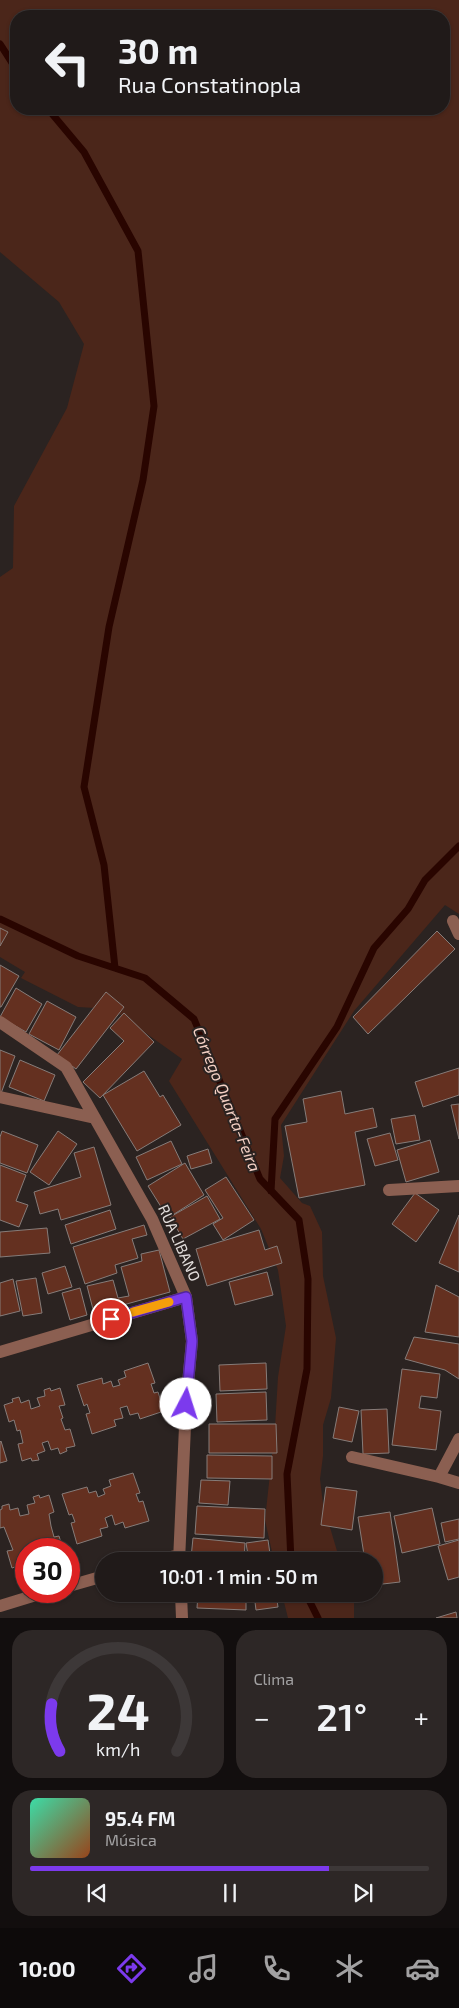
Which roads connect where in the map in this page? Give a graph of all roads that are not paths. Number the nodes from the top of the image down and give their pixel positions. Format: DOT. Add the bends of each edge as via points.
graph roads {
  1 [pos="453,921"];
  2 [pos="459,934"];
  3 [pos="0,1022"];
  4 [pos="0,1097"];
  5 [pos="95,1118"];
  6 [pos="459,1186"];
  7 [pos="389,1190"];
  8 [pos="186,1297"];
  9 [pos="0,1352"];
  10 [pos="459,1440"];
  11 [pos="352,1457"];
  12 [pos="439,1477"];
  13 [pos="459,1483"];
  14 [pos="179,1552"];
  15 [pos="95,1579"];
  16 [pos="80,1583"];
  17 [pos="15,1601"];
  18 [pos="181,1602"];
  19 [pos="0,1606"];
  20 [pos="182,1618"];
  1 -- 2 [label="street"];
  3 -- 5 [label="street, RUA LIBANO" via="66,1067"];
  4 -- 5 [label="street"];
  5 -- 8 [label="street, RUA LIBANO" via="152,1219"];
  6 -- 7 [label="street"];
  8 -- 9 [label="street"];
  8 -- 14 [label="street, RUA LIBANO" via="192,1341"];
  10 -- 12 [label="street"];
  11 -- 12 [label="street"];
  12 -- 13 [label="street"];
  15 -- 16 [label="street"];
  17 -- 19 [label="street"];
  18 -- 20 [label="street"];
}
